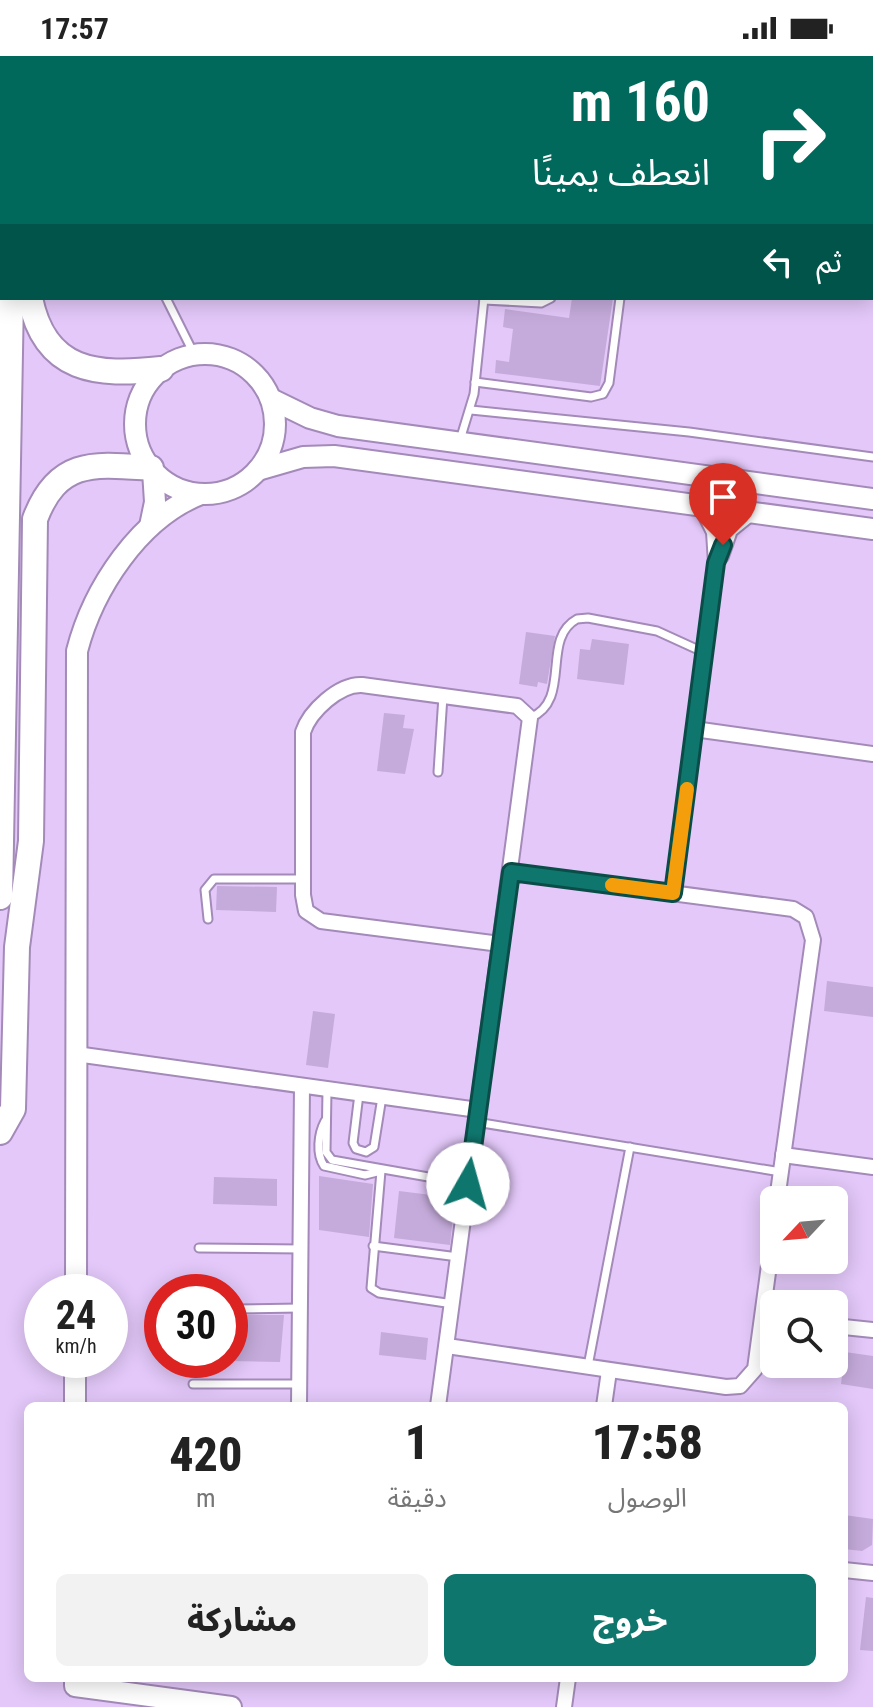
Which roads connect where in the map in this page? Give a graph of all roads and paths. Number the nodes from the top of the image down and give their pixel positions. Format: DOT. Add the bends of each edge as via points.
graph roads {
  1 [pos="11,300"];
  2 [pos="31,300"];
  3 [pos="166,300"];
  4 [pos="484,300"];
  5 [pos="498,300"];
  6 [pos="547,300"];
  7 [pos="620,300"];
  8 [pos="194,354"];
  9 [pos="161,369"];
  10 [pos="475,382"];
  11 [pos="271,399"];
  12 [pos="471,410"];
  13 [pos="459,443"];
  14 [pos="873,457"];
  15 [pos="152,469"];
  16 [pos="258,470"];
  17 [pos="201,494"];
  18 [pos="873,499"];
  19 [pos="701,506"];
  20 [pos="751,513"];
  21 [pos="150,526"];
  22 [pos="873,529"];
  23 [pos="716,563"];
  24 [pos="704,653"];
  25 [pos="443,696"];
  26 [pos="530,718"];
  27 [pos="694,729"];
  28 [pos="873,754"];
  29 [pos="438,772"];
  30 [pos="511,872"];
  31 [pos="303,879"];
  32 [pos="673,893"];
  33 [pos="0,897"];
  34 [pos="208,919"];
  35 [pos="500,944"];
  36 [pos="76,1054"];
  37 [pos="302,1086"];
  38 [pos="327,1090"];
  39 [pos="359,1094"];
  40 [pos="382,1097"];
  41 [pos="477,1116"];
  42 [pos="0,1132"];
  43 [pos="630,1147"];
  44 [pos="783,1155"];
  45 [pos="873,1167"];
  46 [pos="381,1171"];
  47 [pos="781,1172"];
  48 [pos="468,1184"];
  49 [pos="779,1186"];
  50 [pos="373,1246"];
  51 [pos="199,1248"];
  52 [pos="301,1249"];
  53 [pos="459,1257"];
  54 [pos="76,1274"];
  55 [pos="453,1304"];
  56 [pos="300,1308"];
  57 [pos="248,1309"];
  58 [pos="848,1327"];
  59 [pos="873,1330"];
  60 [pos="447,1346"];
  61 [pos="760,1351"];
  62 [pos="588,1368"];
  63 [pos="609,1371"];
  64 [pos="75,1378"];
  65 [pos="193,1384"];
  66 [pos="300,1384"];
  67 [pos="75,1402"];
  68 [pos="299,1402"];
  69 [pos="439,1402"];
  70 [pos="605,1402"];
  71 [pos="848,1570"];
  72 [pos="873,1573"];
  73 [pos="75,1682"];
  74 [pos="567,1682"];
  75 [pos="231,1707"];
  76 [pos="564,1707"];
  1 -- 33 [label="highway"];
  2 -- 9 [label="highway" via="43,335 73,363 112,374"];
  3 -- 8 [label="lane"];
  4 -- 10 [label="lane"];
  5 -- 6 [label="lane"];
  7 -- 10 [label="lane" via="603,394"];
  8 -- 9 [label="street"];
  8 -- 11 [label="street" via="236,360 253,372"];
  9 -- 15 [label="street" via="146,385 135,416 140,449"];
  10 -- 12 [label="lane"];
  11 -- 13 [label="street" via="324,423"];
  11 -- 16 [label="street" via="275,431"];
  12 -- 13 [label="lane"];
  12 -- 14 [label="lane"];
  13 -- 18 [label="street"];
  15 -- 17 [label="street" via="180,489"];
  15 -- 21 [label="street" via="155,502"];
  15 -- 42 [label="highway" via="102,463 84,467 53,487 35,519 31,841 17,947 13,1109"];
  16 -- 17 [label="street" via="232,489"];
  16 -- 19 [label="street" via="303,457 334,456"];
  17 -- 21 [label="street"];
  19 -- 20 [label="street"];
  19 -- 23 [label="street" via="714,532"];
  20 -- 22 [label="street"];
  20 -- 23 [label="street" via="730,530"];
  21 -- 36 [label="street" via="101,590 77,651"];
  23 -- 24 [label="street"];
  24 -- 26 [label="lane" via="657,631 577,619 562,635 550,701"];
  24 -- 27 [label="street"];
  25 -- 26 [label="street" via="517,706"];
  25 -- 29 [label="lane"];
  25 -- 31 [label="street" via="351,686 307,721"];
  26 -- 30 [label="street"];
  27 -- 28 [label="street"];
  27 -- 32 [label="street"];
  30 -- 32 [label="street"];
  30 -- 35 [label="street"];
  31 -- 34 [label="lane" via="214,879 205,890"];
  31 -- 35 [label="street" via="303,903 315,919"];
  32 -- 44 [label="street" via="793,909 811,924"];
  35 -- 41 [label="street"];
  36 -- 37 [label="street"];
  36 -- 54 [label="street"];
  37 -- 38 [label="street"];
  37 -- 52 [label="street"];
  38 -- 39 [label="street"];
  38 -- 46 [label="lane" via="329,1158"];
  39 -- 40 [label="street"];
  39 -- 40 [label="lane" via="353,1143 359,1151 373,1149"];
  40 -- 41 [label="street"];
  41 -- 43 [label="lane"];
  41 -- 48 [label="street"];
  43 -- 47 [label="lane"];
  43 -- 62 [label="lane"];
  44 -- 45 [label="street"];
  44 -- 47 [label="street"];
  46 -- 48 [label="lane"];
  46 -- 50 [label="lane"];
  47 -- 49 [label="street"];
  48 -- 53 [label="street"];
  50 -- 53 [label="lane"];
  50 -- 55 [label="lane" via="373,1290"];
  51 -- 52 [label="lane"];
  52 -- 56 [label="street"];
  53 -- 55 [label="street"];
  55 -- 60 [label="street"];
  56 -- 57 [label="lane"];
  56 -- 66 [label="street"];
  58 -- 59 [label="street"];
  60 -- 62 [label="street"];
  60 -- 69 [label="street"];
  61 -- 63 [label="street" via="755,1369 740,1386"];
  62 -- 63 [label="street"];
  63 -- 70 [label="street"];
  64 -- 67 [label="street"];
  65 -- 66 [label="lane"];
  66 -- 68 [label="street"];
  71 -- 72 [label="street"];
  73 -- 75 [label="street"];
  74 -- 76 [label="street"];
}
